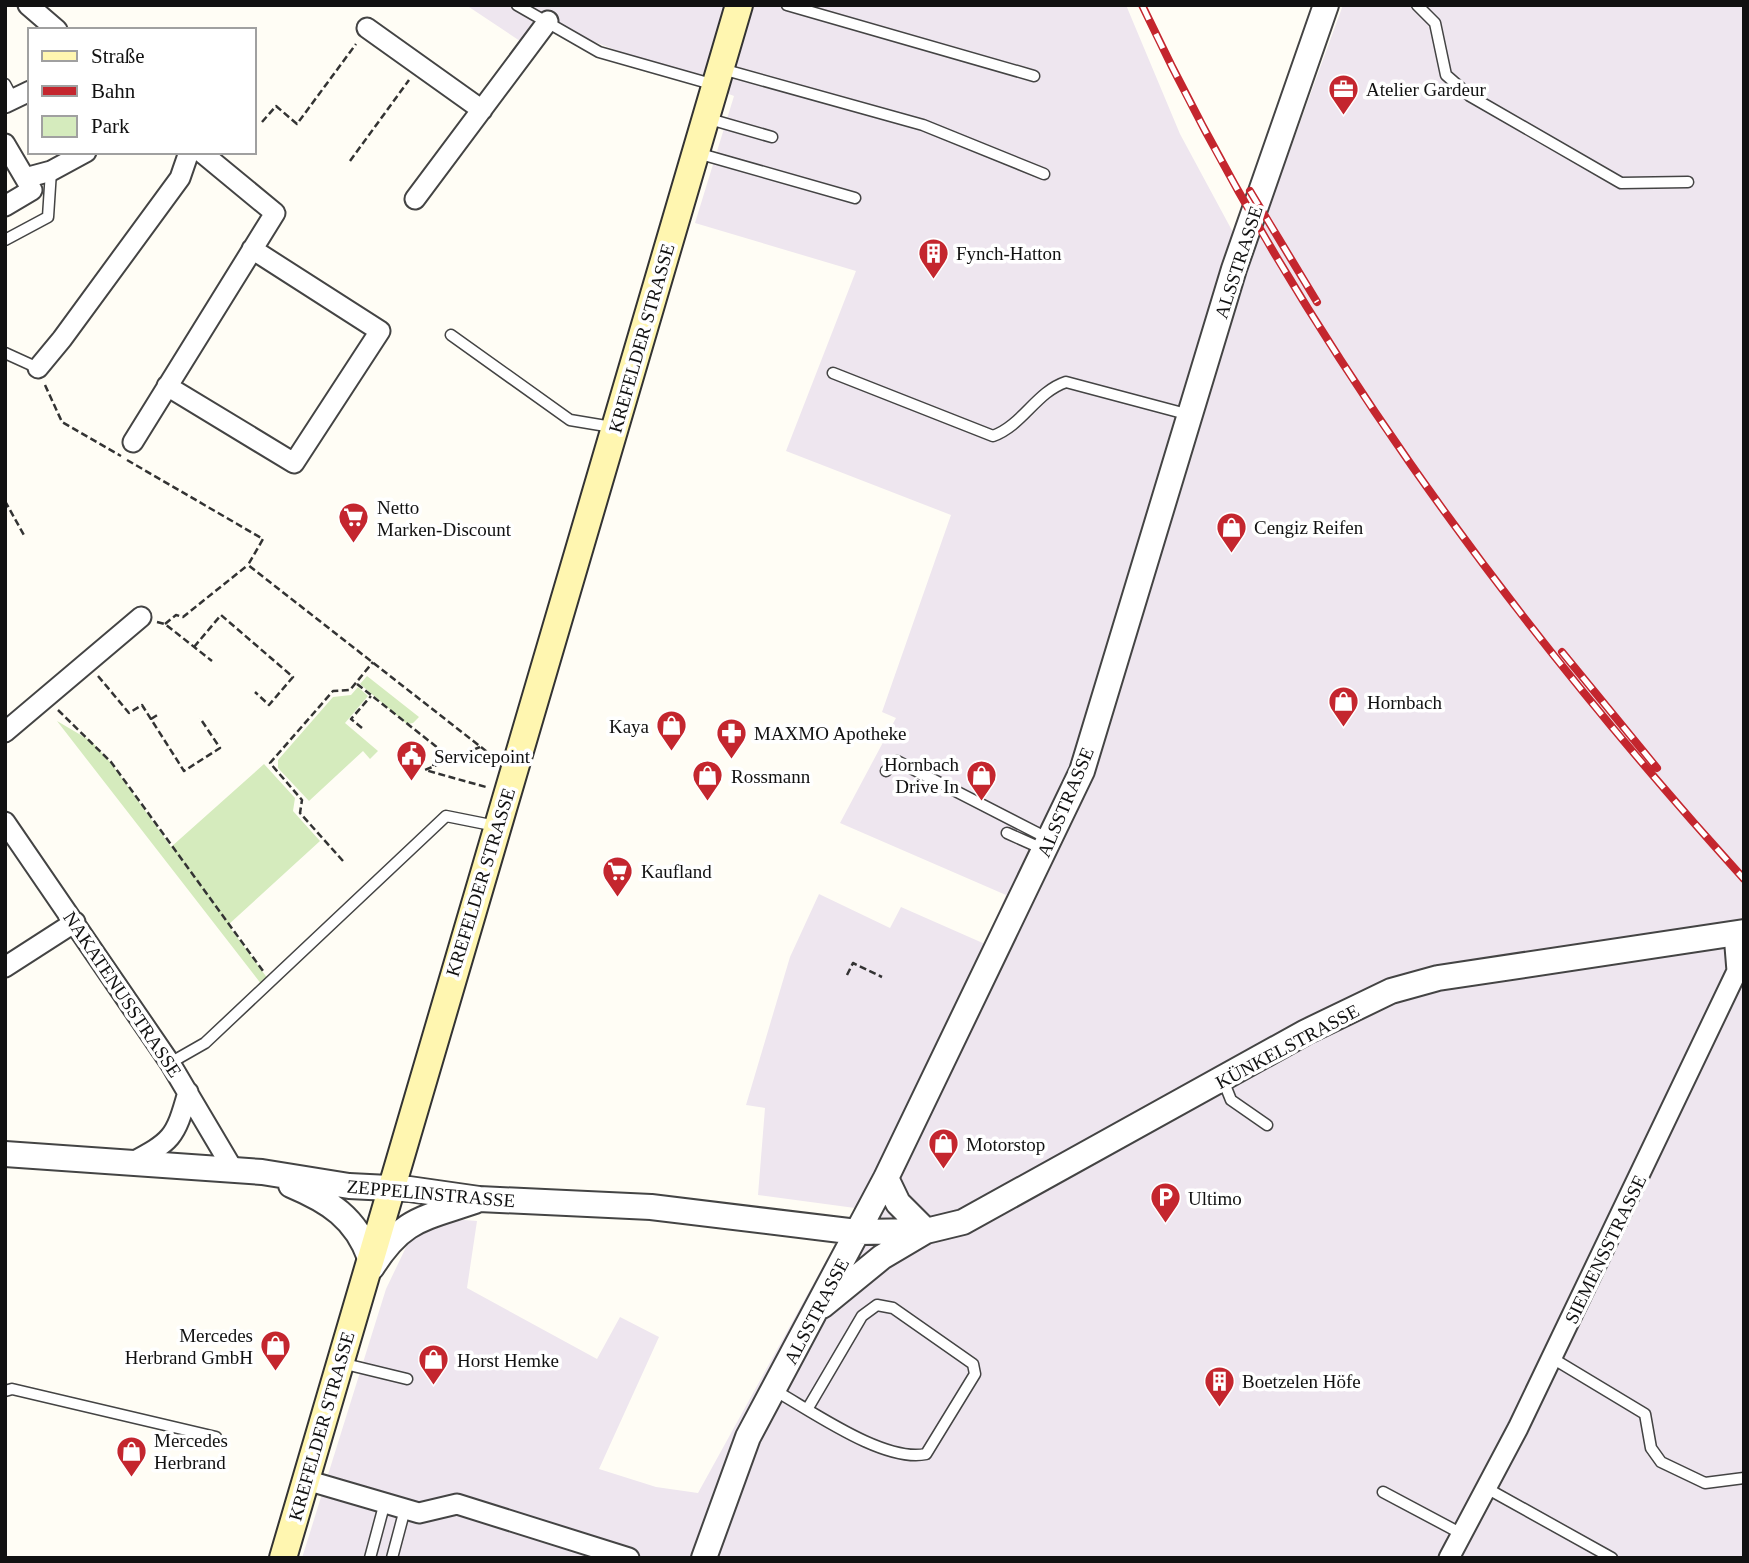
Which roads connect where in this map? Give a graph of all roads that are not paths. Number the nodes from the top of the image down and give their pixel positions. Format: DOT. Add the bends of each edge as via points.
graph roads {
  1 [pos="28,5"];
  2 [pos="517,5"];
  3 [pos="739,5"];
  4 [pos="787,5"];
  5 [pos="1326,5"];
  6 [pos="1417,5"];
  7 [pos="548,21"];
  8 [pos="55,28"];
  9 [pos="367,28"];
  10 [pos="1034,76"];
  11 [pos="718,77"];
  12 [pos="482,110"];
  13 [pos="706,118"];
  14 [pos="772,137"];
  15 [pos="5,144"];
  16 [pos="695,153"];
  17 [pos="82,154"];
  18 [pos="188,154"];
  19 [pos="203,154"];
  20 [pos="51,171"];
  21 [pos="1044,174"];
  22 [pos="25,178"];
  23 [pos="1688,182"];
  24 [pos="855,198"];
  25 [pos="415,199"];
  26 [pos="5,206"];
  27 [pos="5,240"];
  28 [pos="252,249"];
  29 [pos="451,335"];
  30 [pos="5,353"];
  31 [pos="38,368"];
  32 [pos="833,373"];
  33 [pos="167,386"];
  34 [pos="1190,415"];
  35 [pos="615,427"];
  36 [pos="133,442"];
  37 [pos="141,617"];
  38 [pos="5,732"];
  39 [pos="886,771"];
  40 [pos="5,822"];
  41 [pos="496,826"];
  42 [pos="1007,834"];
  43 [pos="1047,845"];
  44 [pos="75,922"];
  45 [pos="1739,946"];
  46 [pos="5,967"];
  47 [pos="170,1063"];
  48 [pos="1223,1079"];
  49 [pos="187,1092"];
  50 [pos="1267,1125"];
  51 [pos="5,1153"];
  52 [pos="129,1164"];
  53 [pos="234,1171"];
  54 [pos="262,1172"];
  55 [pos="886,1178"];
  56 [pos="389,1188"];
  57 [pos="479,1199"];
  58 [pos="926,1231"];
  59 [pos="857,1233"];
  60 [pos="367,1268"];
  61 [pos="814,1313"];
  62 [pos="1552,1358"];
  63 [pos="340,1363"];
  64 [pos="407,1379"];
  65 [pos="773,1390"];
  66 [pos="5,1391"];
  67 [pos="808,1408"];
  68 [pos="216,1437"];
  69 [pos="1744,1478"];
  70 [pos="306,1479"];
  71 [pos="1488,1489"];
  72 [pos="1383,1492"];
  73 [pos="384,1502"];
  74 [pos="405,1509"];
  75 [pos="1462,1534"];
  76 [pos="283,1558"];
  77 [pos="370,1558"];
  78 [pos="392,1558"];
  79 [pos="629,1558"];
  80 [pos="704,1558"];
  81 [pos="1449,1558"];
  82 [pos="1612,1558"];
  1 -- 8 [label="street"];
  2 -- 7 [label="lane"];
  3 -- 11 [label="main road, KREFELDER STRASSE"];
  4 -- 10 [label="lane"];
  5 -- 34 [label="street, ALSSTRASSE" via="1234,269"];
  6 -- 23 [label="lane" via="1435,23 1446,75 1470,96 1621,183"];
  7 -- 11 [label="lane" via="599,52"];
  7 -- 12 [label="street"];
  9 -- 12 [label="street"];
  11 -- 13 [label="main road, KREFELDER STRASSE"];
  11 -- 21 [label="lane" via="923,125"];
  12 -- 25 [label="street"];
  13 -- 14 [label="lane"];
  13 -- 16 [label="main road, KREFELDER STRASSE"];
  15 -- 22 [label="street"];
  16 -- 24 [label="lane"];
  16 -- 35 [label="main road, KREFELDER STRASSE"];
  17 -- 20 [label="street"];
  18 -- 31 [label="street" via="180,178"];
  19 -- 28 [label="street" via="275,213"];
  20 -- 22 [label="street"];
  20 -- 27 [label="lane" via="48,217"];
  22 -- 26 [label="street" via="32,191"];
  28 -- 33 [label="street"];
  28 -- 33 [label="street" via="380,331 294,463"];
  29 -- 35 [label="lane" via="570,420"];
  30 -- 31 [label="lane"];
  32 -- 34 [label="lane" via="993,436 1006,431 1051,387 1066,382"];
  33 -- 36 [label="street"];
  34 -- 43 [label="street, ALSSTRASSE" via="1082,771"];
  35 -- 41 [label="main road, KREFELDER STRASSE"];
  37 -- 38 [label="street"];
  39 -- 43 [label="lane" via="897,761"];
  40 -- 44 [label="street, NAKATENUSSTRASSE"];
  41 -- 47 [label="lane" via="446,816 205,1043"];
  41 -- 56 [label="main road, KREFELDER STRASSE"];
  42 -- 43 [label="lane"];
  43 -- 55 [label="street, ALSSTRASSE"];
  44 -- 46 [label="street"];
  44 -- 47 [label="street, NAKATENUSSTRASSE"];
  45 -- 48 [label="street, KÜNKELSTRASSE" via="1438,978 1391,991"];
  45 -- 62 [label="street, SIEMENSSTRASSE" via="1737,971"];
  47 -- 49 [label="street, NAKATENUSSTRASSE"];
  48 -- 50 [label="lane" via="1231,1100"];
  48 -- 58 [label="street, KÜNKELSTRASSE" via="963,1222"];
  49 -- 52 [label="street" via="177,1131 162,1147"];
  49 -- 53 [label="street, NAKATENUSSTRASSE"];
  51 -- 52 [label="street, ZEPPELINSTRASSE"];
  52 -- 53 [label="street, ZEPPELINSTRASSE"];
  53 -- 54 [label="street, ZEPPELINSTRASSE"];
  54 -- 56 [label="street, ZEPPELINSTRASSE"];
  54 -- 60 [label="street" via="332,1207 362,1234"];
  55 -- 58 [label="street" via="898,1203"];
  55 -- 59 [label="street, ALSSTRASSE"];
  56 -- 57 [label="street, ZEPPELINSTRASSE"];
  56 -- 60 [label="main road, KREFELDER STRASSE"];
  57 -- 59 [label="street, ZEPPELINSTRASSE" via="651,1207"];
  57 -- 60 [label="street" via="413,1222 397,1232"];
  58 -- 59 [label="street, KÜNKELSTRASSE"];
  58 -- 61 [label="street" via="882,1257"];
  59 -- 61 [label="street, ALSSTRASSE"];
  60 -- 63 [label="main road, KREFELDER STRASSE"];
  61 -- 65 [label="street, ALSSTRASSE"];
  62 -- 69 [label="lane" via="1645,1414 1651,1448 1661,1462 1705,1483"];
  62 -- 71 [label="street, SIEMENSSTRASSE"];
  63 -- 64 [label="lane"];
  63 -- 70 [label="main road, KREFELDER STRASSE"];
  65 -- 67 [label="lane"];
  65 -- 80 [label="street, ALSSTRASSE" via="748,1437"];
  66 -- 68 [label="lane"];
  67 -- 67 [label="lane" via="890,1452 926,1454 975,1374 973,1364 893,1308 877,1305 862,1316"];
  70 -- 73 [label="street"];
  70 -- 76 [label="main road, KREFELDER STRASSE"];
  71 -- 75 [label="street, SIEMENSSTRASSE"];
  71 -- 82 [label="lane"];
  72 -- 75 [label="lane"];
  73 -- 74 [label="street"];
  73 -- 77 [label="lane"];
  74 -- 78 [label="lane"];
  74 -- 79 [label="street" via="419,1513 457,1504"];
  75 -- 81 [label="street, SIEMENSSTRASSE"];
}
